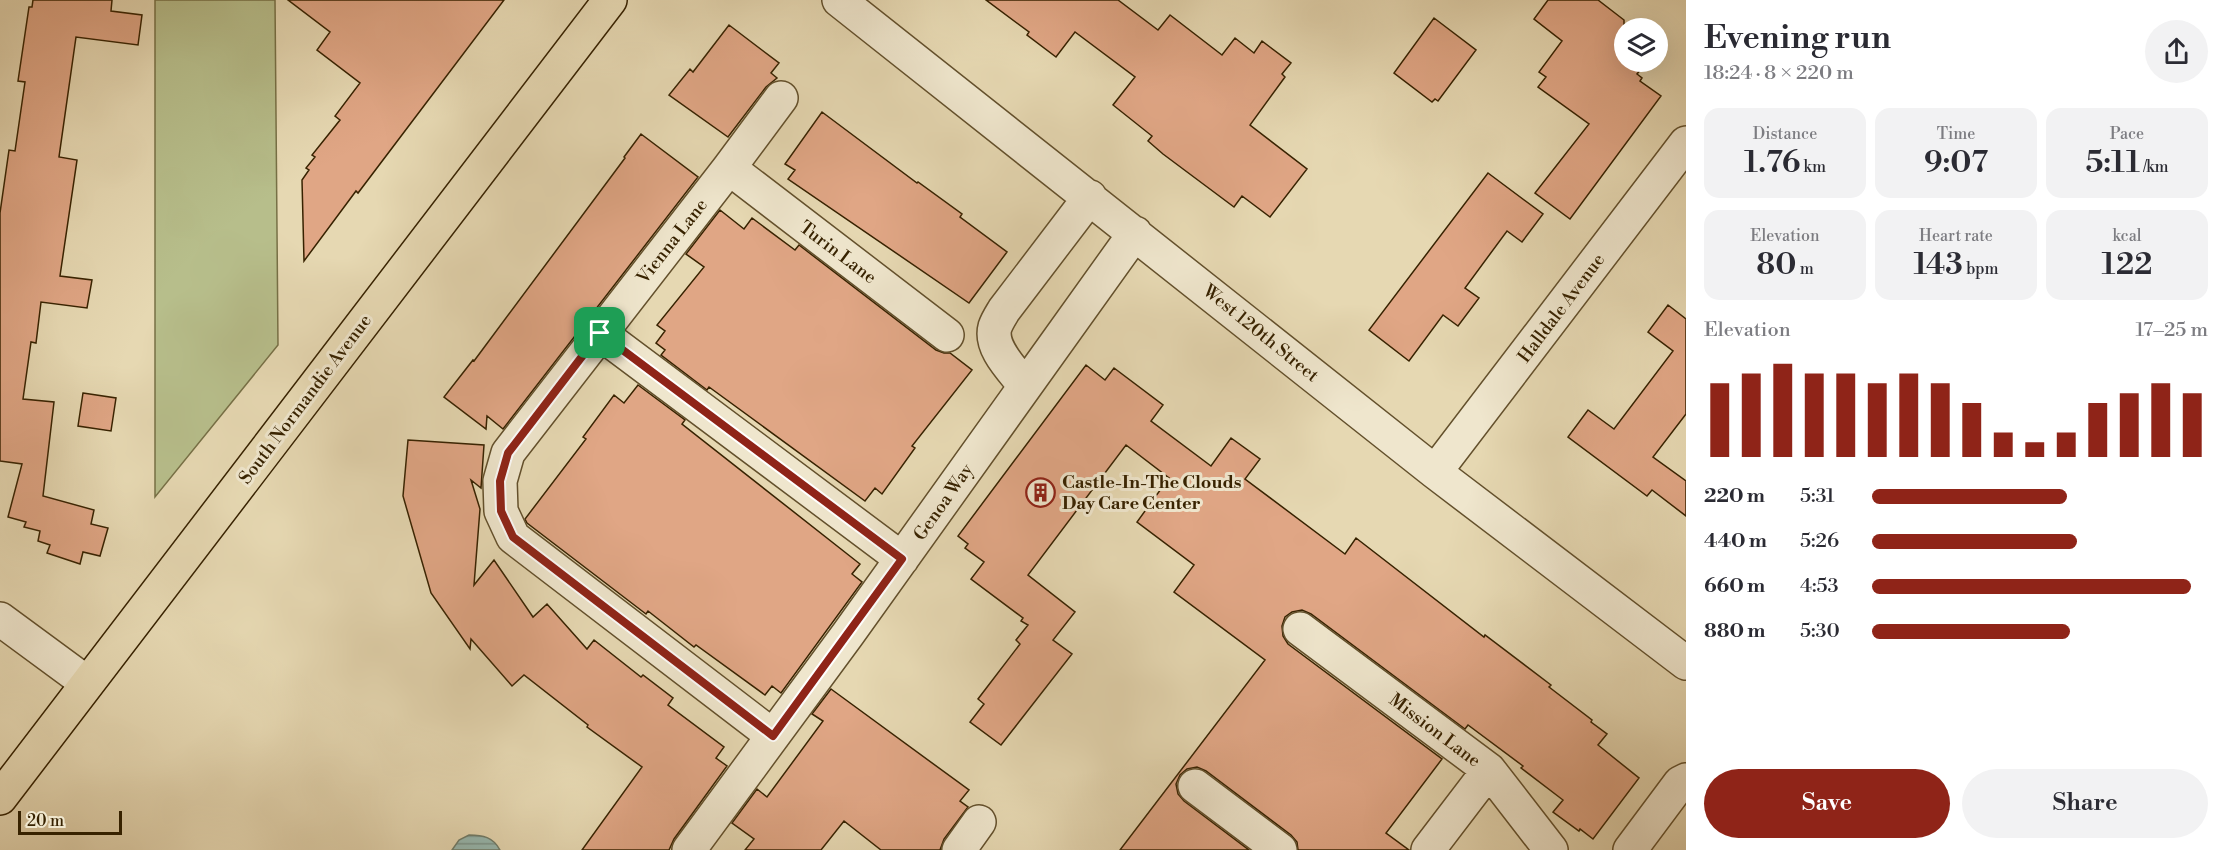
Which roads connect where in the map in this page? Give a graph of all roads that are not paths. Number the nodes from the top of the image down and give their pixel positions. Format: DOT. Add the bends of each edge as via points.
graph roads {
  1 [pos="610,0"];
  2 [pos="839,0"];
  3 [pos="781,98"];
  4 [pos="1686,143"];
  5 [pos="729,168"];
  6 [pos="1090,197"];
  7 [pos="1135,233"];
  8 [pos="600,333"];
  9 [pos="947,335"];
  10 [pos="1025,386"];
  11 [pos="1435,472"];
  12 [pos="902,559"];
  13 [pos="0,619"];
  14 [pos="1300,629"];
  15 [pos="1686,663"];
  16 [pos="87,683"];
  17 [pos="773,736"];
  18 [pos="1489,770"];
  19 [pos="1686,780"];
  20 [pos="1195,786"];
  21 [pos="0,798"];
  22 [pos="979,822"];
  23 [pos="689,850"];
  24 [pos="958,850"];
  25 [pos="1280,850"];
  26 [pos="1428,850"];
  27 [pos="1551,850"];
  28 [pos="1630,850"];
  1 -- 16 [label="main road, South Normandie Avenue"];
  2 -- 6 [label="street, West 120th Street"];
  3 -- 5 [label="street, Vienna Lane"];
  4 -- 11 [label="street, Halldale Avenue"];
  5 -- 8 [label="street, Vienna Lane"];
  5 -- 9 [label="street, Turin Lane"];
  6 -- 7 [label="street, West 120th Street"];
  6 -- 10 [label="street" via="1004,310 994,329 1005,361"];
  7 -- 10 [label="street, Genoa Way"];
  7 -- 11 [label="street, West 120th Street"];
  8 -- 12 [label="street"];
  8 -- 17 [label="street, Vienna Lane" via="508,453 500,481 501,511 513,537"];
  10 -- 12 [label="street, Genoa Way"];
  11 -- 15 [label="street, West 120th Street"];
  12 -- 17 [label="street, Genoa Way"];
  13 -- 16 [label="street"];
  14 -- 18 [label="street, Mission Lane"];
  16 -- 21 [label="main road, South Normandie Avenue"];
  17 -- 23 [label="street, Genoa Way"];
  18 -- 26 [label="street"];
  18 -- 27 [label="street, Mission Lane"];
  19 -- 28 [label="street"];
  20 -- 25 [label="street"];
  22 -- 24 [label="street"];
}
